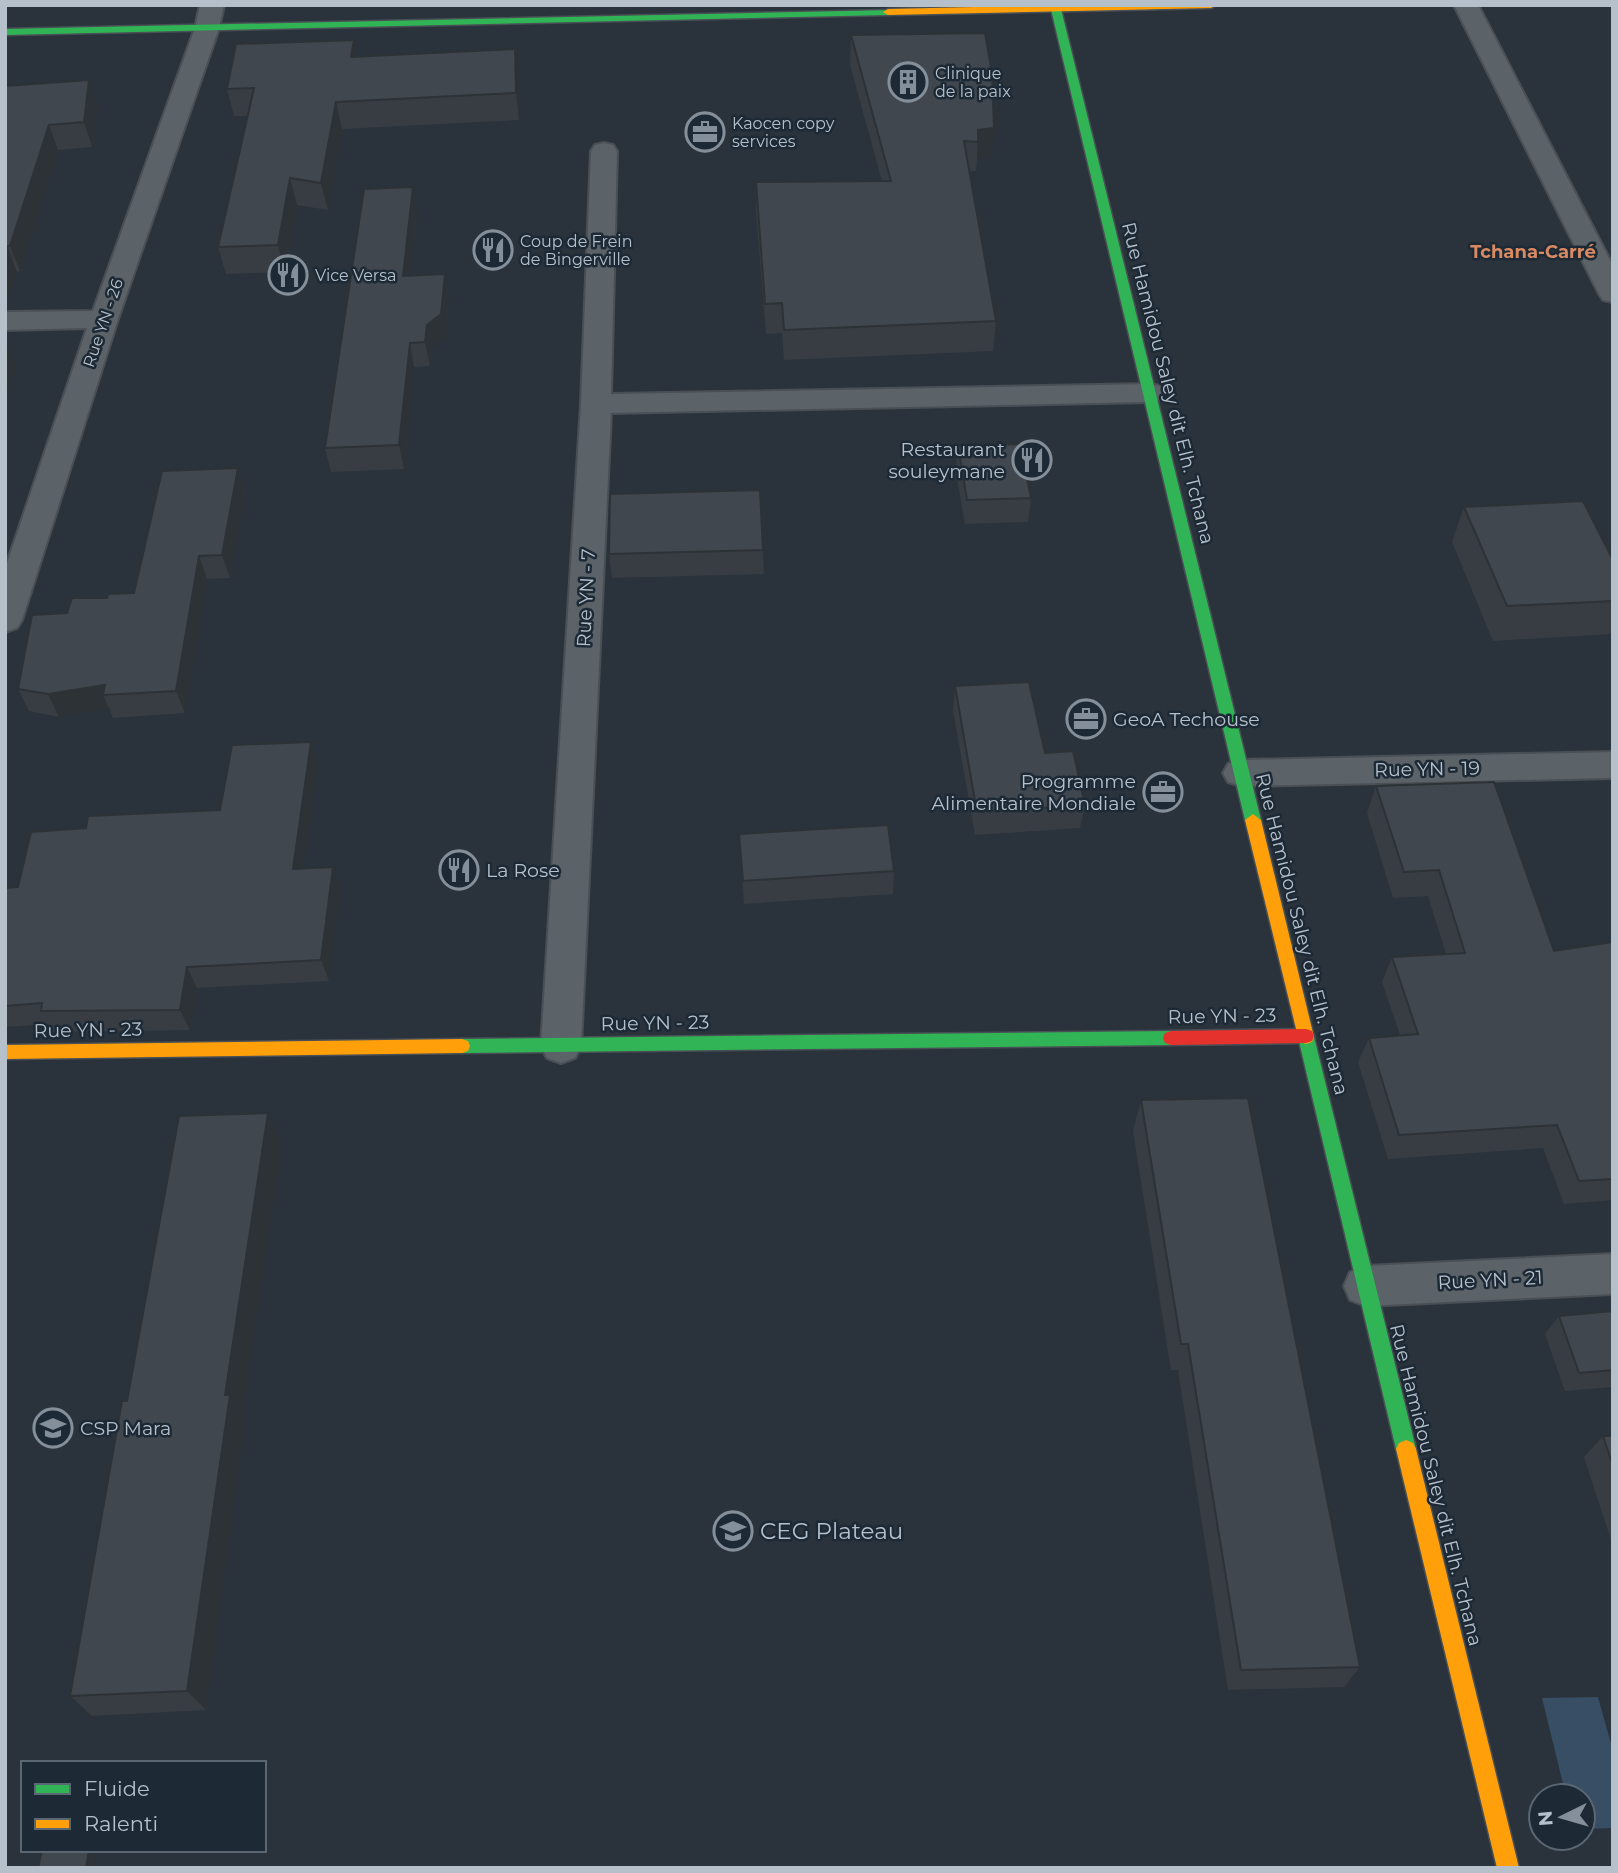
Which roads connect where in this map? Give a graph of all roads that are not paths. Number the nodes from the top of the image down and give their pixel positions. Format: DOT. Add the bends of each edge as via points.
graph roads {
  1 [pos="1211,5"];
  2 [pos="1466,5"];
  3 [pos="1055,8"];
  4 [pos="210,16"];
  5 [pos="5,32"];
  6 [pos="604,151"];
  7 [pos="1613,294"];
  8 [pos="104,319"];
  9 [pos="5,321"];
  10 [pos="1149,393"];
  11 [pos="596,404"];
  12 [pos="5,620"];
  13 [pos="1613,765"];
  14 [pos="1241,772"];
  15 [pos="1306,1037"];
  16 [pos="561,1046"];
  17 [pos="5,1052"];
  18 [pos="1613,1273"];
  19 [pos="1366,1286"];
  20 [pos="1507,1868"];
  1 -- 3 [label="street"];
  2 -- 7 [label="street"];
  3 -- 4 [label="street"];
  3 -- 10 [label="street, Rue Hamidou Saley dit Elh. Tchana"];
  4 -- 5 [label="street"];
  4 -- 8 [label="street, Rue YN - 26"];
  6 -- 11 [label="street, Rue YN - 7"];
  8 -- 9 [label="street"];
  8 -- 12 [label="street, Rue YN - 26"];
  10 -- 11 [label="street"];
  10 -- 14 [label="street, Rue Hamidou Saley dit Elh. Tchana"];
  11 -- 16 [label="street, Rue YN - 7"];
  13 -- 14 [label="street, Rue YN - 19"];
  14 -- 15 [label="street, Rue Hamidou Saley dit Elh. Tchana"];
  15 -- 16 [label="street, Rue YN - 23"];
  15 -- 19 [label="street, Rue Hamidou Saley dit Elh. Tchana"];
  16 -- 17 [label="street, Rue YN - 23"];
  18 -- 19 [label="street, Rue YN - 21"];
  19 -- 20 [label="street, Rue Hamidou Saley dit Elh. Tchana"];
}
